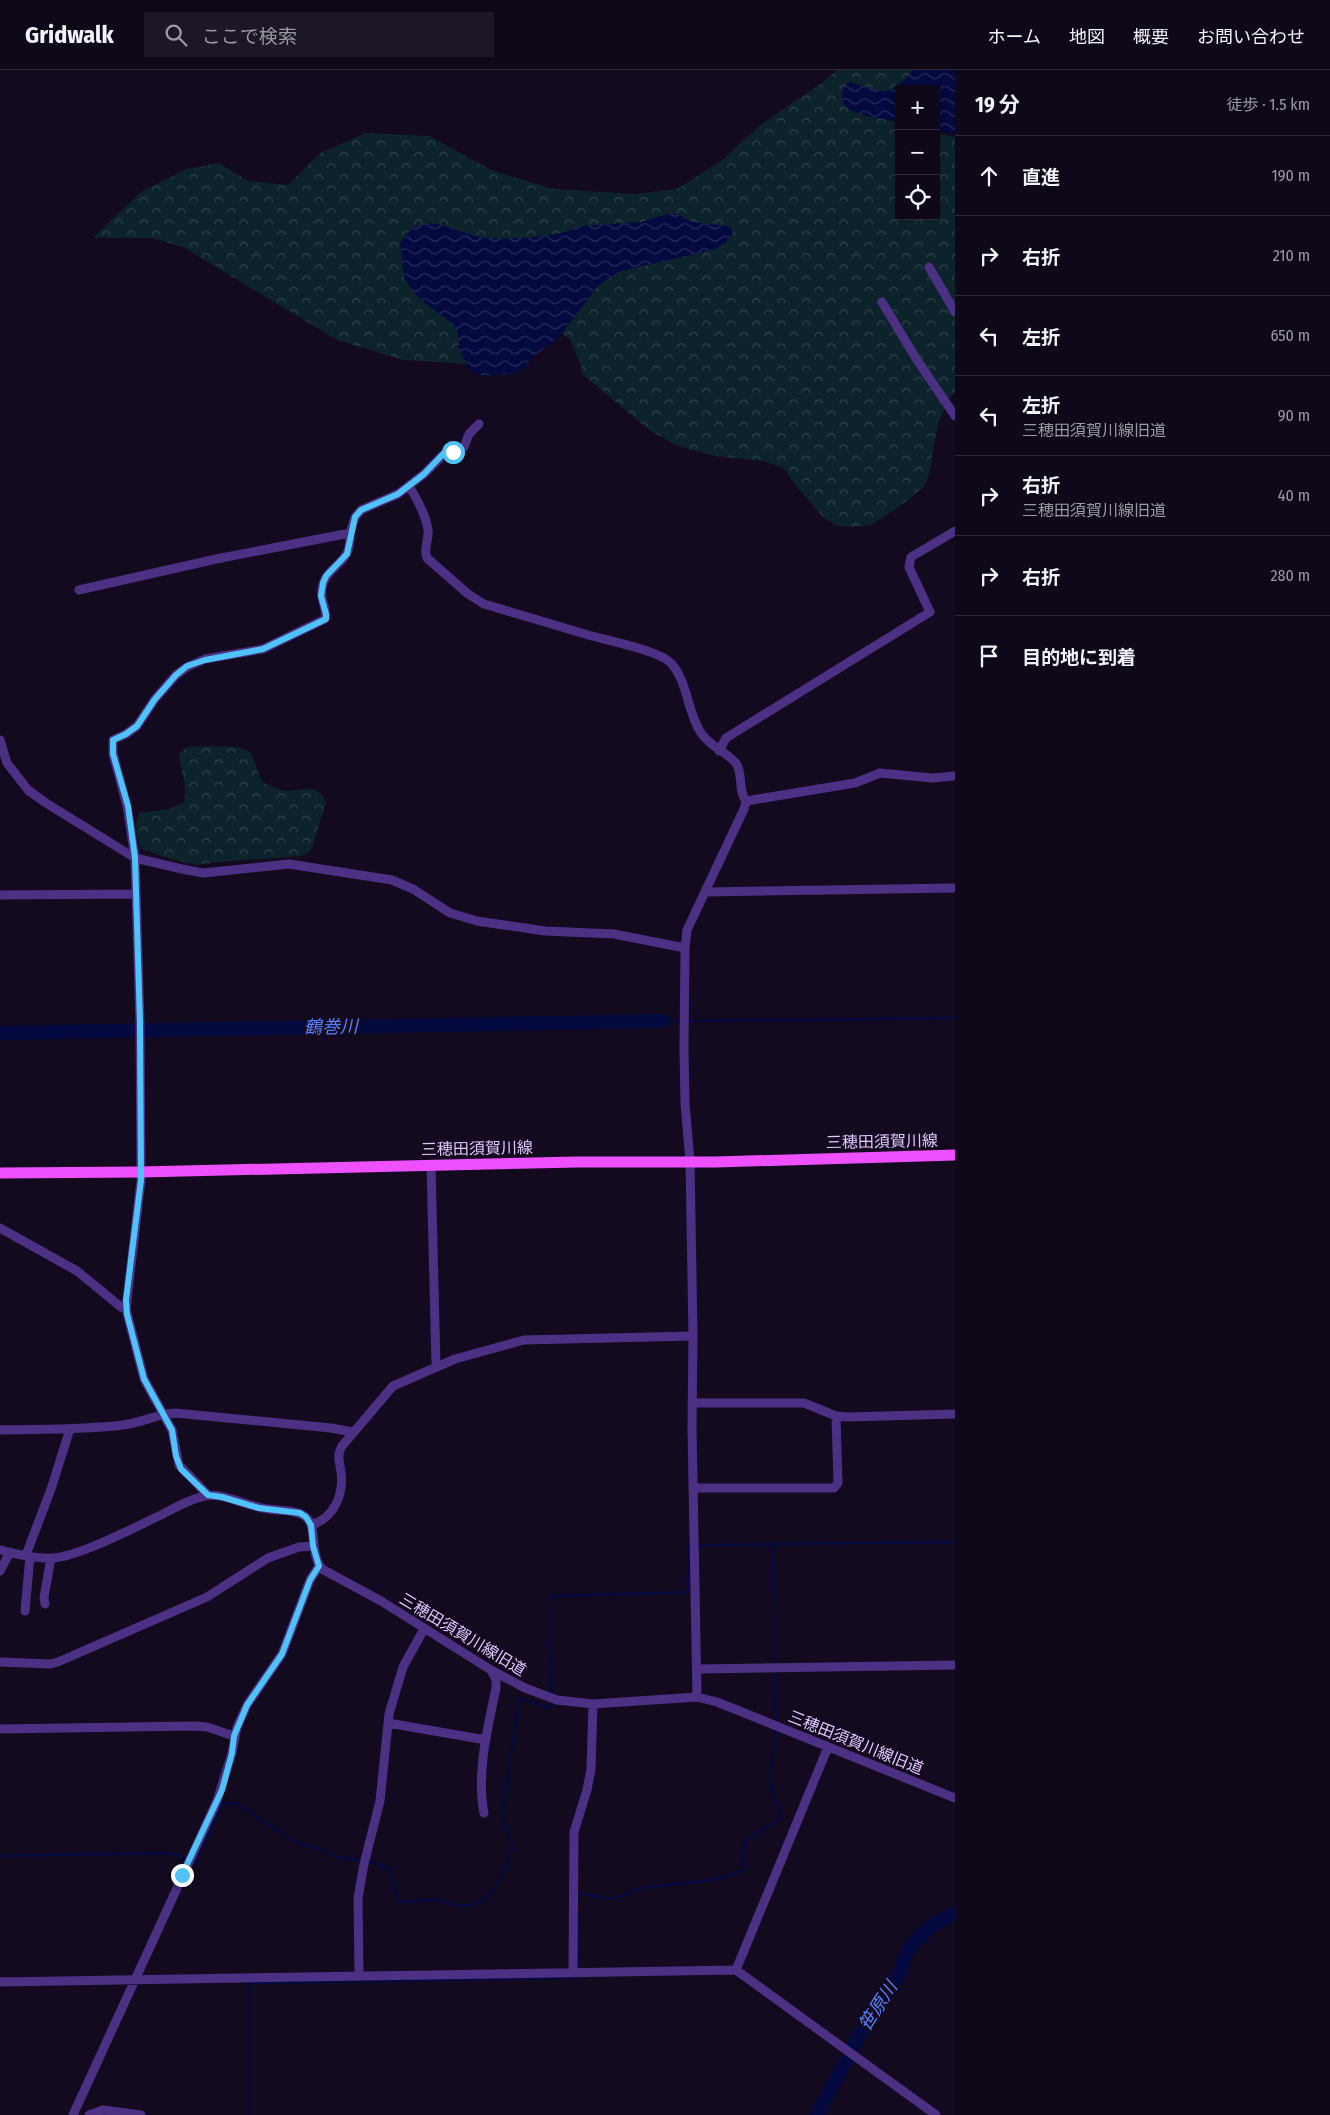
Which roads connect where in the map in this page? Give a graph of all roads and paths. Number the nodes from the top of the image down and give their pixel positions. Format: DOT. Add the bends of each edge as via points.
graph roads {
  1 [pos="929,267"];
  2 [pos="882,302"];
  3 [pos="955,312"];
  4 [pos="955,416"];
  5 [pos="479,424"];
  6 [pos="409,486"];
  7 [pos="955,531"];
  8 [pos="350,533"];
  9 [pos="79,590"];
  10 [pos="0,740"];
  11 [pos="719,751"];
  12 [pos="955,776"];
  13 [pos="746,801"];
  14 [pos="135,858"];
  15 [pos="955,888"];
  16 [pos="706,892"];
  17 [pos="136,894"];
  18 [pos="0,895"];
  19 [pos="685,948"];
  20 [pos="955,1155"];
  21 [pos="690,1161"];
  22 [pos="432,1165"];
  23 [pos="141,1172"];
  24 [pos="0,1173"];
  25 [pos="0,1228"];
  26 [pos="126,1309"];
  27 [pos="693,1336"];
  28 [pos="436,1366"];
  29 [pos="692,1403"];
  30 [pos="955,1414"];
  31 [pos="163,1415"];
  32 [pos="836,1416"];
  33 [pos="70,1428"];
  34 [pos="0,1430"];
  35 [pos="354,1432"];
  36 [pos="693,1488"];
  37 [pos="208,1495"];
  38 [pos="311,1525"];
  39 [pos="313,1546"];
  40 [pos="0,1550"];
  41 [pos="10,1552"];
  42 [pos="28,1556"];
  43 [pos="51,1558"];
  44 [pos="319,1566"];
  45 [pos="0,1571"];
  46 [pos="45,1604"];
  47 [pos="25,1611"];
  48 [pos="424,1628"];
  49 [pos="0,1662"];
  50 [pos="955,1665"];
  51 [pos="698,1669"];
  52 [pos="491,1670"];
  53 [pos="697,1697"];
  54 [pos="593,1704"];
  55 [pos="388,1723"];
  56 [pos="0,1730"];
  57 [pos="234,1736"];
  58 [pos="486,1740"];
  59 [pos="828,1748"];
  60 [pos="955,1798"];
  61 [pos="484,1813"];
  62 [pos="736,1970"];
  63 [pos="573,1972"];
  64 [pos="359,1975"];
  65 [pos="136,1980"];
  66 [pos="0,1982"];
  67 [pos="73,2115"];
  68 [pos="89,2115"];
  69 [pos="141,2115"];
  70 [pos="936,2115"];
  1 -- 3 [label="street"];
  2 -- 4 [label="street"];
  5 -- 6 [label="street" via="464,447 443,454"];
  6 -- 8 [label="street" via="386,501 361,510"];
  6 -- 11 [label="street" via="425,518 427,558 468,594 484,604 631,647 669,662 676,670 698,728 709,744"];
  7 -- 11 [label="street" via="911,557 909,567 930,612 726,738"];
  8 -- 9 [label="street" via="216,558"];
  8 -- 14 [label="street" via="347,554 323,583 321,596 326,619 263,649 187,666 155,699 137,726 113,740 113,754 128,806"];
  10 -- 14 [label="street" via="7,763 28,790"];
  11 -- 13 [label="street" via="737,766"];
  12 -- 13 [label="street" via="932,778 880,773 855,782"];
  13 -- 16 [label="street"];
  14 -- 17 [label="street"];
  14 -- 19 [label="street" via="203,873 289,864 392,880 413,889 450,913 477,921 545,930 614,934"];
  15 -- 16 [label="street"];
  16 -- 19 [label="street" via="687,930"];
  17 -- 18 [label="street"];
  17 -- 23 [label="street"];
  19 -- 21 [label="street" via="685,1104"];
  20 -- 21 [label="main road, 三穂田須賀川線"];
  21 -- 22 [label="main road, 三穂田須賀川線"];
  21 -- 27 [label="street"];
  22 -- 23 [label="main road, 三穂田須賀川線"];
  22 -- 28 [label="street"];
  23 -- 24 [label="main road, 三穂田須賀川線"];
  23 -- 26 [label="street"];
  25 -- 26 [label="street" via="77,1270"];
  26 -- 31 [label="street" via="144,1379"];
  27 -- 28 [label="street" via="524,1340"];
  27 -- 29 [label="street"];
  28 -- 35 [label="street" via="393,1386"];
  29 -- 32 [label="street" via="804,1403"];
  29 -- 36 [label="street"];
  30 -- 32 [label="street"];
  31 -- 33 [label="street" via="133,1424"];
  31 -- 35 [label="street" via="175,1413"];
  31 -- 37 [label="street" via="172,1430 181,1469"];
  32 -- 36 [label="street" via="838,1483 834,1488"];
  33 -- 34 [label="street"];
  33 -- 42 [label="street"];
  35 -- 38 [label="street" via="338,1452 342,1480 338,1502 329,1515"];
  36 -- 51 [label="street"];
  37 -- 38 [label="street" via="259,1508 300,1513"];
  37 -- 43 [label="street" via="80,1550"];
  38 -- 39 [label="street"];
  39 -- 44 [label="street"];
  39 -- 49 [label="street" via="299,1547 268,1558 200,1601 58,1662"];
  40 -- 41 [label="street"];
  41 -- 42 [label="street"];
  41 -- 45 [label="street"];
  42 -- 43 [label="street"];
  42 -- 47 [label="street"];
  43 -- 46 [label="street"];
  44 -- 48 [label="street, 三穂田須賀川線旧道"];
  44 -- 57 [label="street" via="310,1580 282,1654 247,1705"];
  48 -- 52 [label="street, 三穂田須賀川線旧道"];
  48 -- 55 [label="street" via="404,1668"];
  50 -- 51 [label="street"];
  51 -- 53 [label="street"];
  52 -- 54 [label="street, 三穂田須賀川線旧道" via="557,1700"];
  52 -- 58 [label="street" via="496,1688"];
  53 -- 54 [label="street, 三穂田須賀川線旧道"];
  53 -- 59 [label="street, 三穂田須賀川線旧道" via="717,1702"];
  54 -- 63 [label="street" via="591,1769 574,1832"];
  55 -- 58 [label="street"];
  55 -- 64 [label="street" via="382,1793 358,1898"];
  56 -- 57 [label="street" via="194,1726"];
  57 -- 65 [label="street" via="217,1801"];
  58 -- 61 [label="street" via="481,1800"];
  59 -- 60 [label="street, 三穂田須賀川線旧道"];
  59 -- 62 [label="street"];
  62 -- 63 [label="street"];
  62 -- 70 [label="street"];
  63 -- 64 [label="street"];
  64 -- 65 [label="street"];
  65 -- 66 [label="street"];
  65 -- 67 [label="street"];
  68 -- 69 [label="street" via="102,2110"];
}
